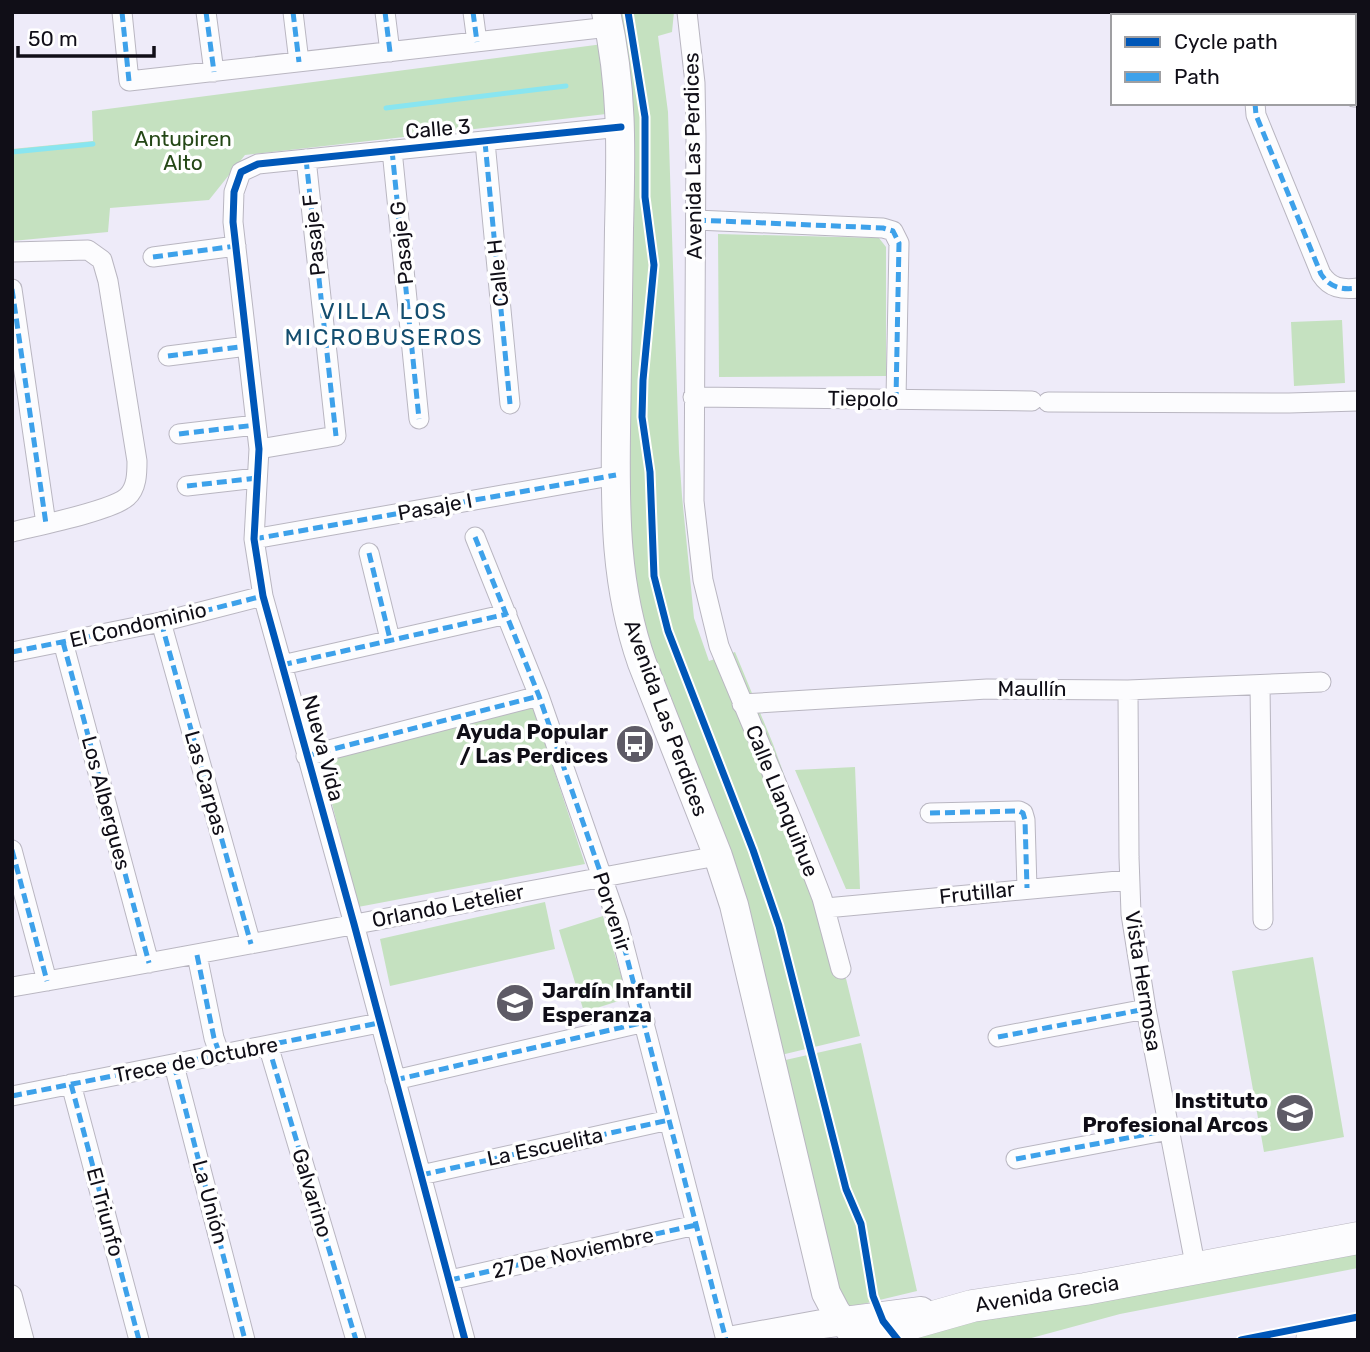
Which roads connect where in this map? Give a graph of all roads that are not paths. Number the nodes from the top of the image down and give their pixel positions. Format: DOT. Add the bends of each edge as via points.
graph roads {
  1 [pos="122,12"];
  2 [pos="206,12"];
  3 [pos="293,12"];
  4 [pos="385,12"];
  5 [pos="473,12"];
  6 [pos="687,12"];
  7 [pos="608,20"];
  8 [pos="477,42"];
  9 [pos="390,52"];
  10 [pos="299,62"];
  11 [pos="214,72"];
  12 [pos="1255,105"];
  13 [pos="621,127"];
  14 [pos="485,142"];
  15 [pos="392,150"];
  16 [pos="306,159"];
  17 [pos="258,164"];
  18 [pos="696,220"];
  19 [pos="236,246"];
  20 [pos="12,252"];
  21 [pos="153,257"];
  22 [pos="1358,288"];
  23 [pos="12,289"];
  24 [pos="247,346"];
  25 [pos="167,356"];
  26 [pos="693,397"];
  27 [pos="896,399"];
  28 [pos="1358,401"];
  29 [pos="510,404"];
  30 [pos="419,419"];
  31 [pos="256,425"];
  32 [pos="179,435"];
  33 [pos="259,449"];
  34 [pos="616,475"];
  35 [pos="257,478"];
  36 [pos="187,486"];
  37 [pos="46,524"];
  38 [pos="12,532"];
  39 [pos="475,537"];
  40 [pos="254,538"];
  41 [pos="369,553"];
  42 [pos="263,596"];
  43 [pos="507,614"];
  44 [pos="161,622"];
  45 [pos="716,635"];
  46 [pos="390,639"];
  47 [pos="63,642"];
  48 [pos="12,652"];
  49 [pos="282,665"];
  50 [pos="1321,682"];
  51 [pos="1260,685"];
  52 [pos="1128,690"];
  53 [pos="539,696"];
  54 [pos="742,704"];
  55 [pos="306,756"];
  56 [pos="930,813"];
  57 [pos="12,850"];
  58 [pos="718,856"];
  59 [pos="601,877"];
  60 [pos="1129,880"];
  61 [pos="1027,888"];
  62 [pos="826,908"];
  63 [pos="1263,920"];
  64 [pos="354,924"];
  65 [pos="251,944"];
  66 [pos="197,955"];
  67 [pos="149,963"];
  68 [pos="841,969"];
  69 [pos="47,981"];
  70 [pos="12,987"];
  71 [pos="1146,1009"];
  72 [pos="645,1022"];
  73 [pos="379,1023"];
  74 [pos="998,1037"];
  75 [pos="268,1045"];
  76 [pos="220,1055"];
  77 [pos="174,1065"];
  78 [pos="395,1080"];
  79 [pos="71,1084"];
  80 [pos="12,1096"];
  81 [pos="669,1120"];
  82 [pos="1169,1130"];
  83 [pos="1016,1159"];
  84 [pos="421,1175"];
  85 [pos="696,1225"];
  86 [pos="1358,1238"];
  87 [pos="1196,1269"];
  88 [pos="450,1280"];
  89 [pos="12,1295"];
  90 [pos="972,1306"];
  91 [pos="851,1330"];
  92 [pos="1358,1331"];
  93 [pos="24,1340"];
  94 [pos="139,1340"];
  95 [pos="245,1340"];
  96 [pos="356,1340"];
  97 [pos="465,1340"];
  98 [pos="726,1340"];
  99 [pos="734,1340"];
  100 [pos="876,1340"];
  101 [pos="1312,1340"];
  1 -- 11 [label="street" via="129,82"];
  2 -- 11 [label="street"];
  3 -- 10 [label="street"];
  4 -- 9 [label="street"];
  5 -- 8 [label="street"];
  6 -- 18 [label="street, Avenida Las Perdices" via="695,83"];
  7 -- 8 [label="street"];
  7 -- 13 [label="street, Avenida Las Perdices"];
  8 -- 9 [label="street"];
  9 -- 10 [label="street"];
  10 -- 11 [label="street"];
  12 -- 22 [label="street" via="1321,274 1331,285"];
  13 -- 14 [label="street, Calle 3"];
  13 -- 34 [label="street, Avenida Las Perdices"];
  14 -- 15 [label="street, Calle 3"];
  14 -- 29 [label="street, Calle H"];
  15 -- 16 [label="street, Calle 3"];
  15 -- 30 [label="street, Pasaje G"];
  16 -- 17 [label="street, Calle 3"];
  16 -- 33 [label="street, Pasaje F" via="336,436"];
  17 -- 19 [label="street, Nueva Vida" via="240,172 234,192"];
  18 -- 26 [label="street, Avenida Las Perdices"];
  18 -- 27 [label="street" via="893,231 898,243"];
  19 -- 21 [label="street"];
  19 -- 24 [label="street, Nueva Vida"];
  20 -- 37 [label="street" via="88,250 103,260 137,461 129,496"];
  23 -- 37 [label="street"];
  24 -- 25 [label="street"];
  24 -- 31 [label="street, Nueva Vida"];
  26 -- 27 [label="street, Tiepolo"];
  26 -- 45 [label="street, Avenida Las Perdices" via="696,528"];
  27 -- 28 [label="street, Tiepolo"];
  31 -- 32 [label="street"];
  31 -- 33 [label="street, Nueva Vida"];
  33 -- 35 [label="street, Nueva Vida"];
  34 -- 40 [label="street, Pasaje I"];
  34 -- 58 [label="street, Avenida Las Perdices" via="618,555 631,632"];
  35 -- 36 [label="street"];
  35 -- 40 [label="street, Nueva Vida"];
  37 -- 38 [label="street"];
  39 -- 43 [label="street, Porvenir"];
  40 -- 42 [label="street, Nueva Vida"];
  41 -- 46 [label="street"];
  42 -- 44 [label="street, El Condominio"];
  42 -- 49 [label="street, Nueva Vida"];
  43 -- 46 [label="street"];
  43 -- 53 [label="street, Porvenir"];
  44 -- 47 [label="street, El Condominio"];
  44 -- 65 [label="street, Las Carpas"];
  45 -- 54 [label="street, Calle Llanquihue"];
  46 -- 49 [label="street"];
  47 -- 48 [label="street, El Condominio"];
  47 -- 67 [label="street, Los Albergues"];
  49 -- 55 [label="street, Nueva Vida"];
  50 -- 51 [label="street, Maullín"];
  51 -- 52 [label="street, Maullín"];
  51 -- 63 [label="street"];
  52 -- 54 [label="street, Maullín" via="1012,688"];
  52 -- 60 [label="street, Vista Hermosa"];
  53 -- 55 [label="street"];
  53 -- 59 [label="street, Porvenir"];
  54 -- 62 [label="street, Calle Llanquihue"];
  55 -- 64 [label="street, Nueva Vida"];
  56 -- 61 [label="street" via="1023,813"];
  57 -- 69 [label="street"];
  58 -- 59 [label="street, Orlando Letelier"];
  58 -- 91 [label="street, Avenida Las Perdices" via="734,905 820,1272 829,1301"];
  59 -- 64 [label="street, Orlando Letelier"];
  59 -- 72 [label="street, Porvenir"];
  60 -- 61 [label="street, Frutillar"];
  60 -- 71 [label="street, Vista Hermosa"];
  61 -- 62 [label="street, Frutillar"];
  62 -- 68 [label="street, Calle Llanquihue"];
  64 -- 65 [label="street, Orlando Letelier"];
  64 -- 73 [label="street, Nueva Vida"];
  65 -- 66 [label="street, Orlando Letelier"];
  66 -- 67 [label="street, Orlando Letelier"];
  66 -- 76 [label="street"];
  67 -- 69 [label="street, Orlando Letelier"];
  69 -- 70 [label="street, Orlando Letelier"];
  71 -- 74 [label="street"];
  71 -- 82 [label="street, Vista Hermosa"];
  72 -- 78 [label="street"];
  72 -- 81 [label="street, Porvenir"];
  73 -- 75 [label="street, Trece de Octubre"];
  73 -- 78 [label="street, Nueva Vida"];
  75 -- 76 [label="street, Trece de Octubre"];
  75 -- 96 [label="street, Galvarino"];
  76 -- 77 [label="street, Trece de Octubre"];
  77 -- 79 [label="street, Trece de Octubre"];
  77 -- 95 [label="street, La Unión"];
  78 -- 84 [label="street, Nueva Vida"];
  79 -- 80 [label="street, Trece de Octubre"];
  79 -- 94 [label="street, El Triunfo"];
  81 -- 84 [label="street, La Escuelita"];
  81 -- 85 [label="street, Porvenir"];
  82 -- 83 [label="street"];
  82 -- 87 [label="street, Vista Hermosa"];
  84 -- 88 [label="street, Nueva Vida"];
  85 -- 88 [label="street, 27 De Noviembre"];
  85 -- 98 [label="street, Porvenir"];
  86 -- 87 [label="main road, Avenida Grecia"];
  87 -- 90 [label="main road, Avenida Grecia"];
  88 -- 97 [label="street, Nueva Vida"];
  89 -- 93 [label="street"];
  90 -- 91 [label="street, Avenida Grecia"];
  90 -- 100 [label="main road" via="898,1327"];
  91 -- 99 [label="street, Avenida Grecia"];
  92 -- 101 [label="main road"];
}
